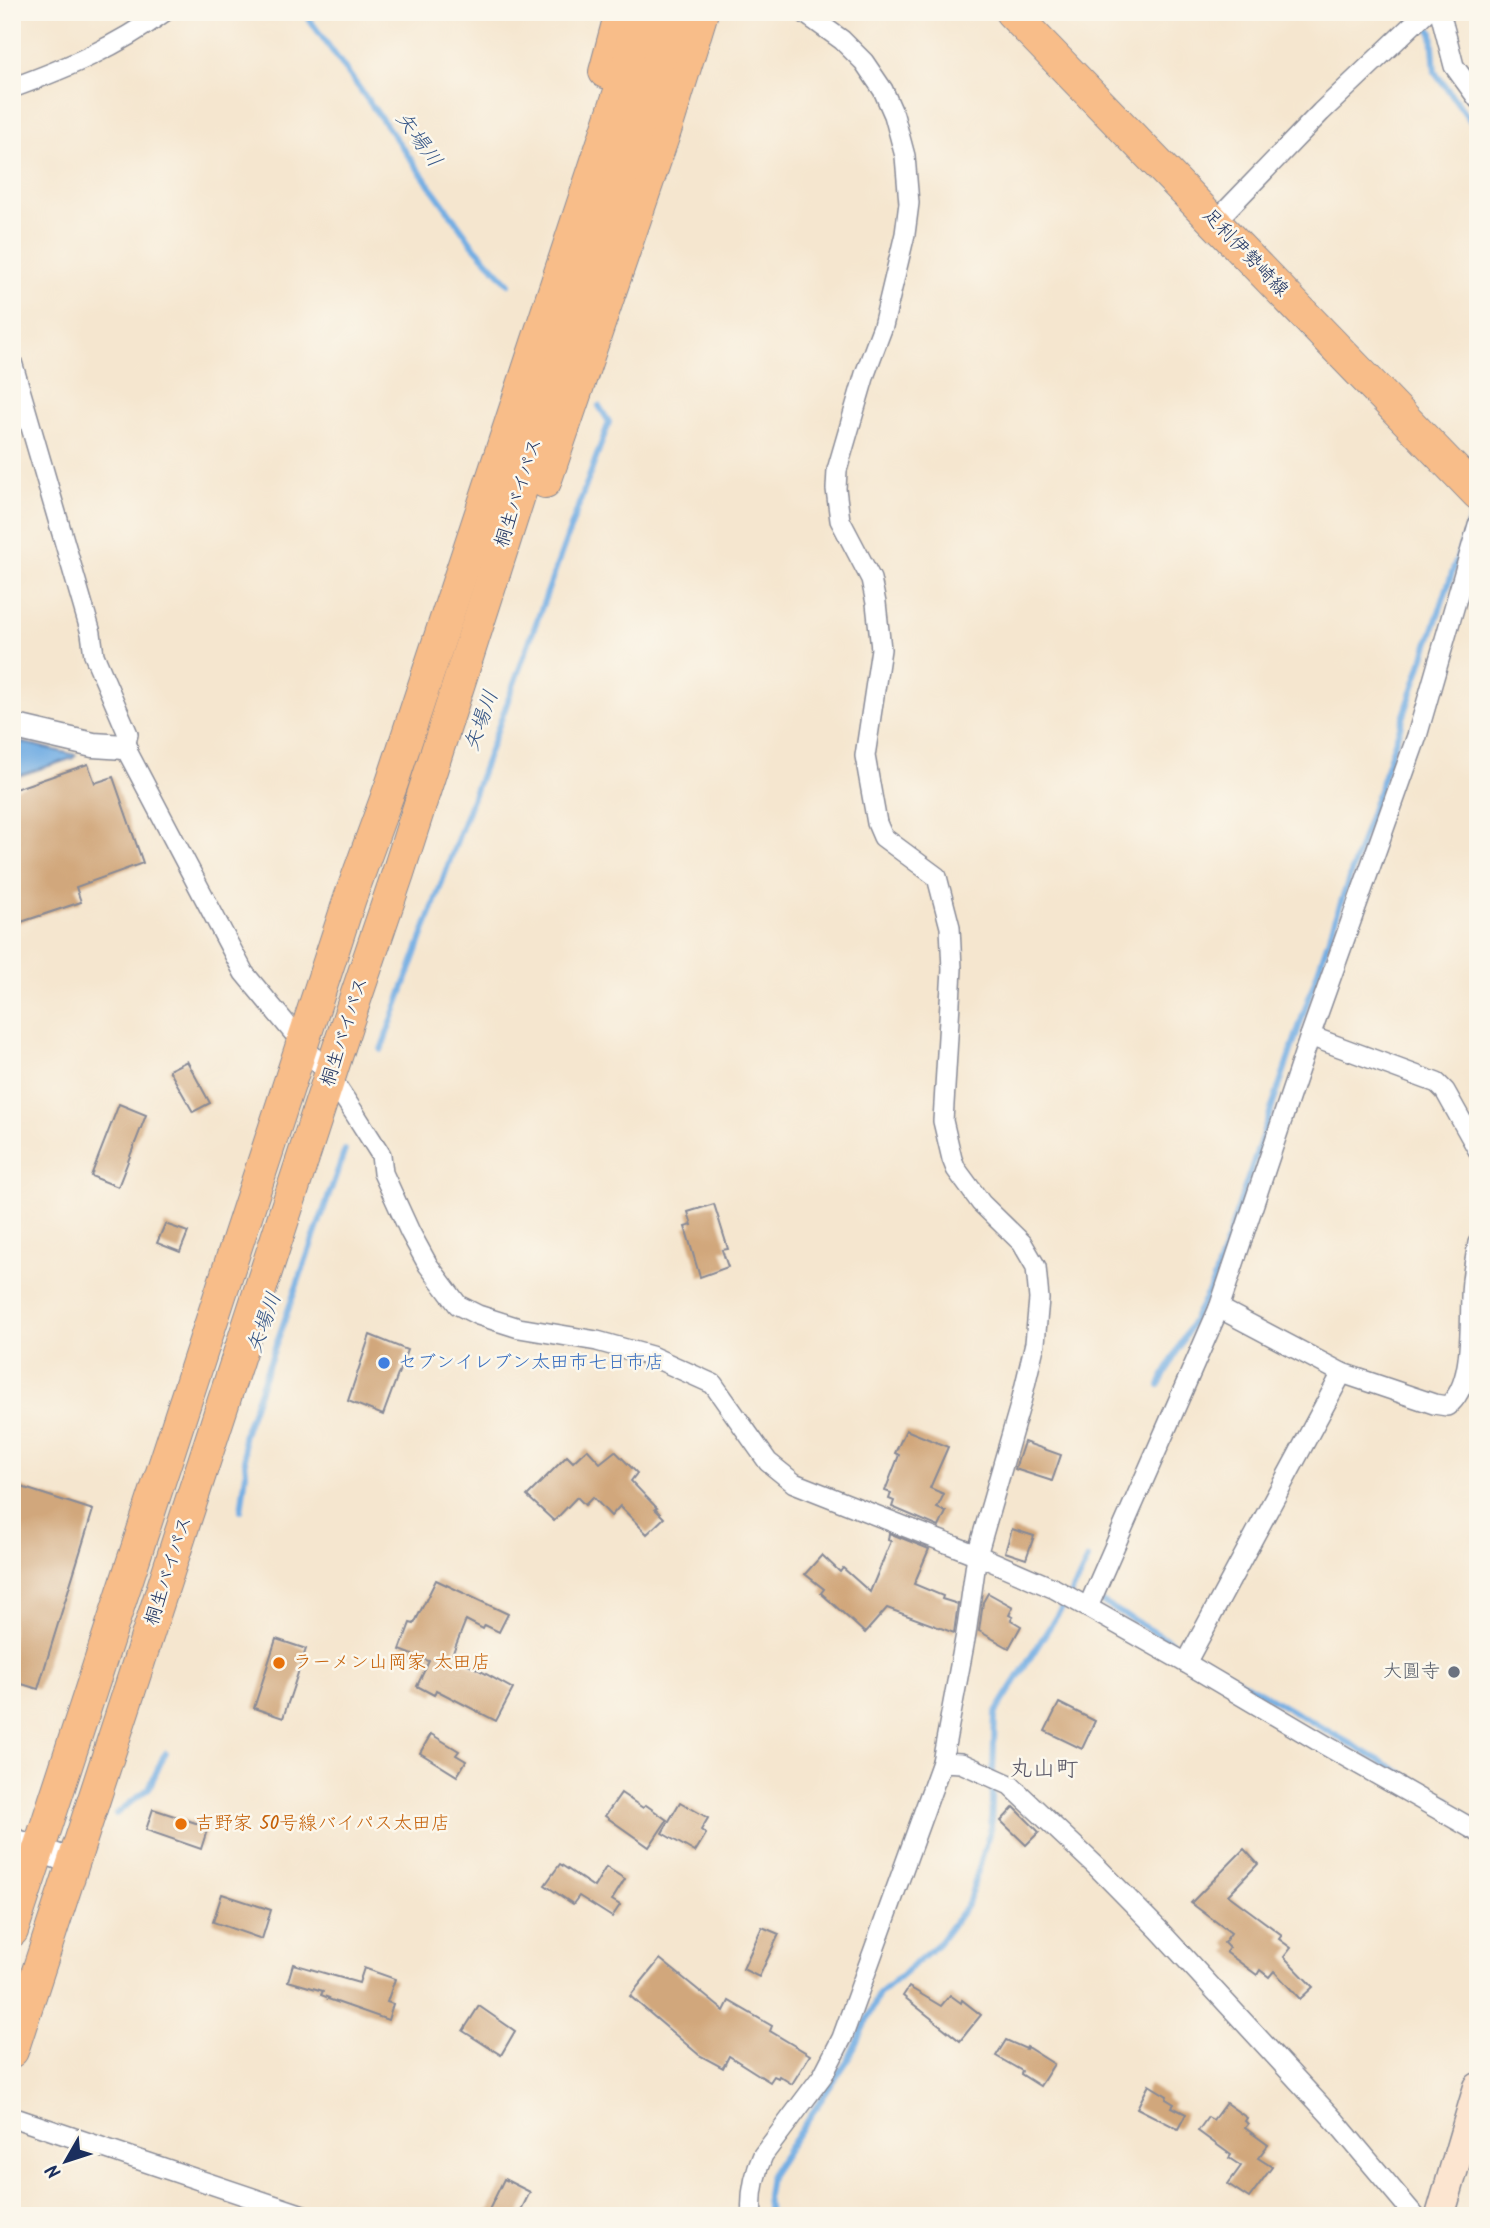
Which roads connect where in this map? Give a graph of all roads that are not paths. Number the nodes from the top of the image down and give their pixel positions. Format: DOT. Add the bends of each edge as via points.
graph roads {
  1 [pos="164,12"];
  2 [pos="621,12"];
  3 [pos="646,12"];
  4 [pos="674,12"];
  5 [pos="702,12"];
  6 [pos="803,12"];
  7 [pos="1015,13"];
  8 [pos="1426,16"];
  9 [pos="12,88"];
  10 [pos="1478,99"];
  11 [pos="1216,222"];
  12 [pos="584,245"];
  13 [pos="12,362"];
  14 [pos="1478,494"];
  15 [pos="1478,525"];
  16 [pos="12,726"];
  17 [pos="125,747"];
  18 [pos="398,873"];
  19 [pos="350,898"];
  20 [pos="1310,1036"];
  21 [pos="302,1044"];
  22 [pos="331,1078"];
  23 [pos="1478,1150"];
  24 [pos="1478,1243"];
  25 [pos="1219,1308"];
  26 [pos="1342,1373"];
  27 [pos="977,1555"];
  28 [pos="1083,1604"];
  29 [pos="1186,1663"];
  30 [pos="942,1762"];
  31 [pos="1478,1832"];
  32 [pos="26,1845"];
  33 [pos="74,1862"];
  34 [pos="12,1931"];
  35 [pos="12,2051"];
  36 [pos="1478,2087"];
  37 [pos="12,2118"];
  38 [pos="306,2216"];
  39 [pos="752,2216"];
  40 [pos="1415,2216"];
  41 [pos="1440,2216"];
  1 -- 9 [label="street" via="121,41"];
  2 -- 19 [label="main road" via="598,97 380,751"];
  3 -- 12 [label="main road, 桐生バイパス"];
  4 -- 12 [label="main road, 桐生バイパス"];
  5 -- 18 [label="main road" via="443,794"];
  6 -- 27 [label="street" via="864,62 883,90 905,156 909,203 905,234 883,326 837,470 840,520 871,579 877,603 881,649 865,755 870,786 883,836 937,877 950,927 952,969 943,1121 952,1159 981,1203 1021,1243 1036,1267 1035,1343"];
  7 -- 11 [label="main road, 足利伊勢崎線"];
  8 -- 10 [label="street"];
  8 -- 11 [label="street" via="1321,113"];
  11 -- 14 [label="main road, 足利伊勢崎線"];
  12 -- 18 [label="main road, 桐生バイパス"];
  12 -- 19 [label="main road, 桐生バイパス"];
  13 -- 17 [label="street" via="94,655 128,734"];
  15 -- 20 [label="street" via="1417,736"];
  16 -- 17 [label="street" via="93,746"];
  17 -- 21 [label="street" via="244,973"];
  18 -- 22 [label="main road, 桐生バイパス"];
  19 -- 21 [label="main road, 桐生バイパス"];
  20 -- 23 [label="street" via="1437,1083"];
  20 -- 25 [label="street"];
  21 -- 22 [label="street"];
  21 -- 32 [label="main road, 桐生バイパス"];
  22 -- 27 [label="street" via="381,1155 383,1173 428,1265 458,1305 519,1328 651,1356 713,1384 768,1462 794,1483"];
  22 -- 33 [label="main road, 桐生バイパス"];
  24 -- 26 [label="street" via="1471,1283 1469,1357 1452,1402 1434,1404"];
  25 -- 26 [label="street"];
  25 -- 28 [label="street"];
  26 -- 29 [label="street"];
  27 -- 28 [label="street"];
  27 -- 30 [label="street"];
  28 -- 29 [label="street"];
  29 -- 31 [label="street"];
  30 -- 39 [label="street" via="842,2038 823,2075 763,2155 751,2192"];
  30 -- 40 [label="street" via="961,1763 1010,1785 1097,1867 1336,2122"];
  32 -- 33 [label="street"];
  32 -- 34 [label="main road, 桐生バイパス"];
  33 -- 35 [label="main road, 桐生バイパス"];
  36 -- 41 [label="main road"];
  37 -- 38 [label="street"];
}
